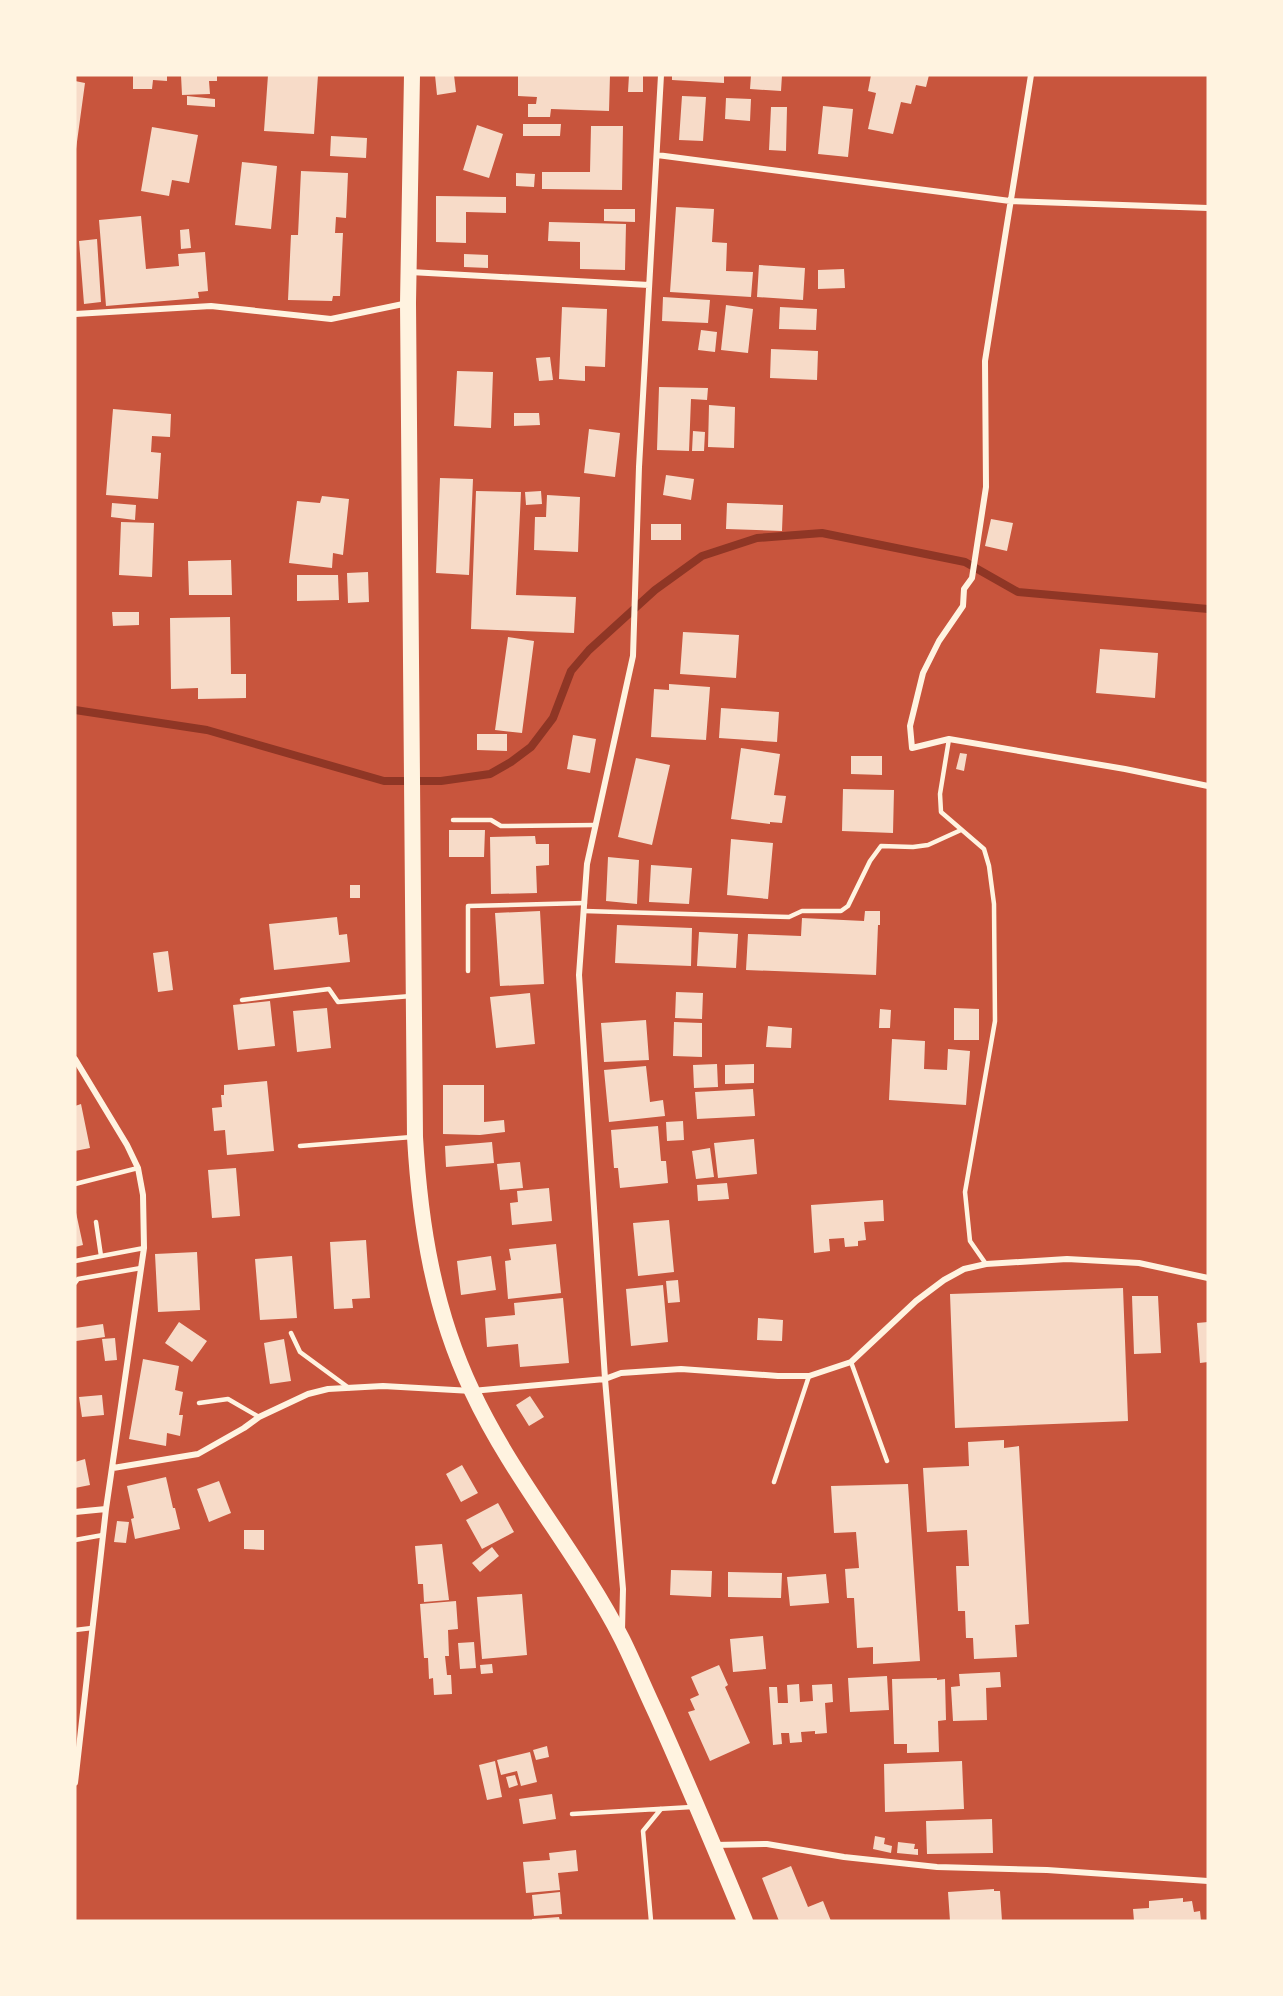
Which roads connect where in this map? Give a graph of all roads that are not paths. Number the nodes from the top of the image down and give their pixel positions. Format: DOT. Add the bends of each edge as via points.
graph roads {
  1 [pos="412,75"];
  2 [pos="661,75"];
  3 [pos="1031,75"];
  4 [pos="657,155"];
  5 [pos="1010,201"];
  6 [pos="1208,207"];
  7 [pos="409,272"];
  8 [pos="649,285"];
  9 [pos="408,303"];
  10 [pos="75,314"];
  11 [pos="949,739"];
  12 [pos="1208,786"];
  13 [pos="453,820"];
  14 [pos="596,825"];
  15 [pos="961,830"];
  16 [pos="585,903"];
  17 [pos="584,911"];
  18 [pos="468,971"];
  19 [pos="414,995"];
  20 [pos="242,999"];
  21 [pos="75,1059"];
  22 [pos="415,1137"];
  23 [pos="300,1146"];
  24 [pos="138,1168"];
  25 [pos="75,1184"];
  26 [pos="96,1222"];
  27 [pos="144,1248"];
  28 [pos="101,1256"];
  29 [pos="75,1261"];
  30 [pos="986,1264"];
  31 [pos="141,1268"];
  32 [pos="1208,1278"];
  33 [pos="75,1283"];
  34 [pos="291,1333"];
  35 [pos="851,1362"];
  36 [pos="809,1376"];
  37 [pos="604,1379"];
  38 [pos="349,1388"];
  39 [pos="472,1391"];
  40 [pos="199,1403"];
  41 [pos="259,1416"];
  42 [pos="887,1461"];
  43 [pos="113,1468"];
  44 [pos="774,1482"];
  45 [pos="106,1509"];
  46 [pos="75,1512"];
  47 [pos="103,1535"];
  48 [pos="75,1540"];
  49 [pos="92,1628"];
  50 [pos="75,1630"];
  51 [pos="622,1639"];
  52 [pos="75,1783"];
  53 [pos="698,1807"];
  54 [pos="661,1809"];
  55 [pos="572,1814"];
  56 [pos="714,1845"];
  57 [pos="1208,1881"];
  58 [pos="651,1921"];
  59 [pos="745,1921"];
  1 -- 7 [label="highway"];
  2 -- 4 [label="street"];
  3 -- 5 [label="street"];
  4 -- 5 [label="street"];
  4 -- 8 [label="street"];
  5 -- 6 [label="street"];
  5 -- 11 [label="street" via="985,361 986,487 972,578 964,590 963,606 923,673 910,726 912,748"];
  7 -- 8 [label="street"];
  7 -- 9 [label="highway"];
  8 -- 14 [label="street" via="633,656"];
  9 -- 10 [label="street" via="331,319 211,306"];
  9 -- 19 [label="highway"];
  11 -- 12 [label="street"];
  11 -- 15 [label="lane" via="940,794 942,812"];
  13 -- 14 [label="lane" via="491,820 501,826"];
  14 -- 16 [label="street" via="587,864"];
  15 -- 17 [label="lane" via="928,845 881,846 849,906 841,911 802,911 789,918"];
  15 -- 30 [label="lane" via="984,849 994,904 995,1021 965,1192 970,1241"];
  16 -- 17 [label="street"];
  16 -- 18 [label="lane" via="468,906"];
  17 -- 37 [label="street" via="579,975"];
  19 -- 20 [label="lane" via="338,1002 329,989"];
  19 -- 22 [label="highway"];
  21 -- 24 [label="street"];
  22 -- 23 [label="lane"];
  22 -- 39 [label="highway" via="418,1194 434,1286"];
  24 -- 25 [label="lane"];
  24 -- 27 [label="street"];
  26 -- 28 [label="lane"];
  27 -- 28 [label="lane"];
  27 -- 31 [label="street"];
  28 -- 29 [label="lane"];
  30 -- 32 [label="street" via="1067,1259 1139,1263"];
  30 -- 35 [label="street" via="964,1269 915,1301"];
  31 -- 33 [label="lane" via="78,1279"];
  31 -- 43 [label="street"];
  34 -- 38 [label="lane" via="300,1352"];
  35 -- 36 [label="street"];
  35 -- 42 [label="lane"];
  36 -- 37 [label="street" via="681,1370 621,1373"];
  36 -- 44 [label="lane"];
  37 -- 39 [label="street"];
  37 -- 51 [label="street" via="622,1589"];
  38 -- 39 [label="street"];
  38 -- 41 [label="street" via="309,1394"];
  39 -- 51 [label="highway" via="505,1452 592,1585"];
  40 -- 41 [label="lane" via="228,1399"];
  41 -- 43 [label="street" via="198,1454"];
  43 -- 45 [label="street"];
  45 -- 46 [label="street"];
  45 -- 47 [label="street"];
  47 -- 48 [label="lane"];
  47 -- 49 [label="street"];
  49 -- 50 [label="lane"];
  49 -- 52 [label="street"];
  51 -- 53 [label="highway"];
  53 -- 54 [label="lane"];
  53 -- 56 [label="highway"];
  54 -- 55 [label="lane"];
  54 -- 58 [label="lane" via="643,1831"];
  56 -- 57 [label="street" via="767,1844 937,1867"];
  56 -- 59 [label="highway"];
}
